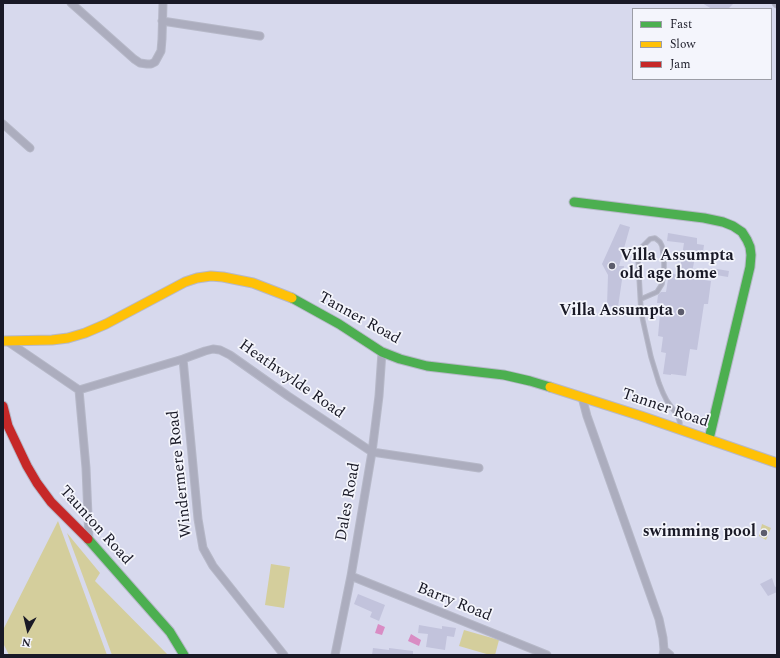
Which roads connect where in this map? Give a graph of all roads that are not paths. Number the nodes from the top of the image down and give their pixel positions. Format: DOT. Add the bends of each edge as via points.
graph roads {
  1 [pos="70,3"];
  2 [pos="163,3"];
  3 [pos="162,21"];
  4 [pos="260,36"];
  5 [pos="3,124"];
  6 [pos="30,148"];
  7 [pos="574,202"];
  8 [pos="641,299"];
  9 [pos="5,341"];
  10 [pos="382,352"];
  11 [pos="183,359"];
  12 [pos="79,390"];
  13 [pos="582,397"];
  14 [pos="3,406"];
  15 [pos="678,429"];
  16 [pos="710,440"];
  17 [pos="372,452"];
  18 [pos="777,463"];
  19 [pos="479,468"];
  20 [pos="89,540"];
  21 [pos="351,576"];
  22 [pos="664,652"];
  23 [pos="184,655"];
  24 [pos="284,655"];
  25 [pos="336,655"];
  26 [pos="547,655"];
  27 [pos="670,655"];
  1 -- 3 [label="street" via="140,63 156,62 161,51"];
  2 -- 3 [label="street"];
  3 -- 4 [label="street"];
  5 -- 6 [label="street"];
  7 -- 16 [label="street" via="723,222 742,232 747,240 751,255 750,267"];
  8 -- 8 [label="lane" via="638,258 642,247 650,239 655,238 662,246 662,284 657,292"];
  8 -- 15 [label="lane" via="643,321 655,372 663,393 678,416"];
  9 -- 10 [label="street, Tanner Road" via="52,340 85,333 185,282 211,276 253,283 287,296"];
  9 -- 12 [label="street"];
  10 -- 13 [label="street, Tanner Road" via="426,366 518,378"];
  10 -- 17 [label="street, Dales Road"];
  11 -- 12 [label="street, Heathwylde Road"];
  11 -- 17 [label="street, Heathwylde Road" via="213,349 224,351"];
  11 -- 24 [label="street, Windermere Road" via="203,548 213,566"];
  12 -- 20 [label="street"];
  13 -- 15 [label="street, Tanner Road"];
  13 -- 22 [label="street" via="659,619"];
  14 -- 20 [label="street, Taunton Road" via="18,450 37,483 51,502"];
  15 -- 16 [label="street, Tanner Road"];
  16 -- 18 [label="street, Tanner Road"];
  17 -- 19 [label="street, Heathwylde Road"];
  17 -- 21 [label="street, Dales Road"];
  20 -- 23 [label="street, Taunton Road" via="170,632"];
  21 -- 25 [label="street, Dales Road"];
  21 -- 26 [label="street, Barry Road"];
  22 -- 27 [label="street"];
}
